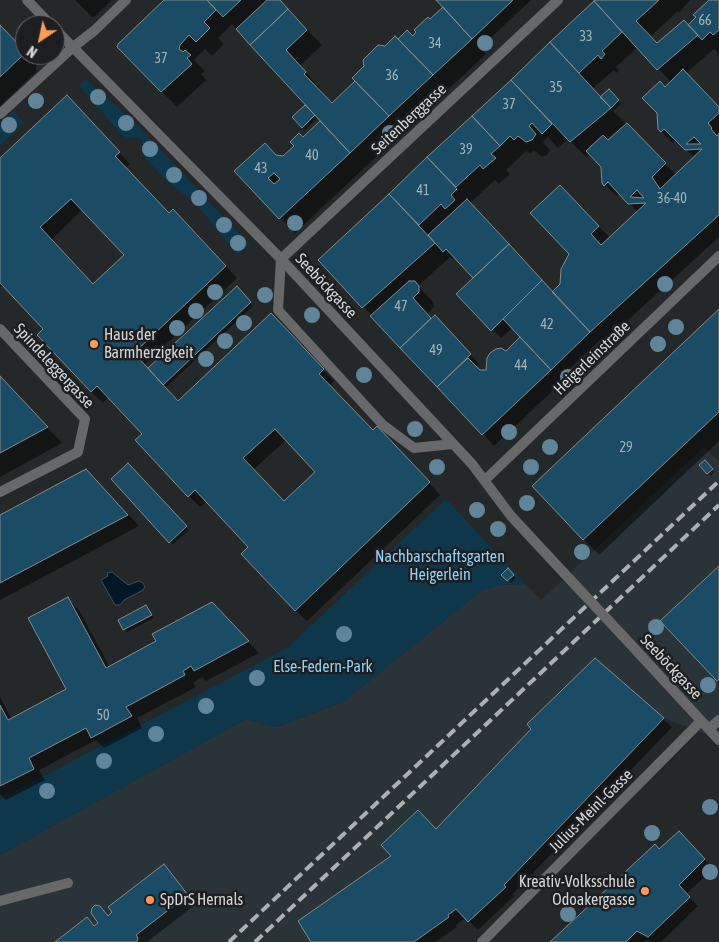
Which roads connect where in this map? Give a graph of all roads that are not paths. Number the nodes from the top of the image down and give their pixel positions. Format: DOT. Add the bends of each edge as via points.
graph roads {
  1 [pos="27,0"];
  2 [pos="126,0"];
  3 [pos="558,0"];
  4 [pos="41,15"];
  5 [pos="65,40"];
  6 [pos="72,48"];
  7 [pos="0,114"];
  8 [pos="719,256"];
  9 [pos="281,259"];
  10 [pos="0,330"];
  11 [pos="453,444"];
  12 [pos="485,480"];
  13 [pos="0,492"];
  14 [pos="719,720"];
  15 [pos="701,722"];
  16 [pos="709,730"];
  17 [pos="719,740"];
  18 [pos="68,883"];
  19 [pos="0,901"];
  20 [pos="482,942"];
  1 -- 4 [label="street"];
  2 -- 6 [label="street"];
  3 -- 9 [label="street, Seitenberggasse"];
  5 -- 6 [label="street, Seeböckgasse"];
  6 -- 7 [label="street"];
  6 -- 9 [label="street, Seeböckgasse"];
  8 -- 12 [label="street, Heigerleinstraße"];
  9 -- 11 [label="street, Seeböckgasse"];
  9 -- 11 [label="street" via="278,310 383,425 414,448"];
  10 -- 13 [label="street, Spindeleggergasse" via="85,419 78,452"];
  11 -- 12 [label="street, Seeböckgasse"];
  12 -- 15 [label="street, Seeböckgasse, bridge" via="511,516"];
  14 -- 16 [label="street"];
  15 -- 16 [label="street, Seeböckgasse"];
  15 -- 20 [label="street, Julius-Meinl-Gasse"];
  16 -- 17 [label="street, Seeböckgasse"];
  18 -- 19 [label="street"];
}
